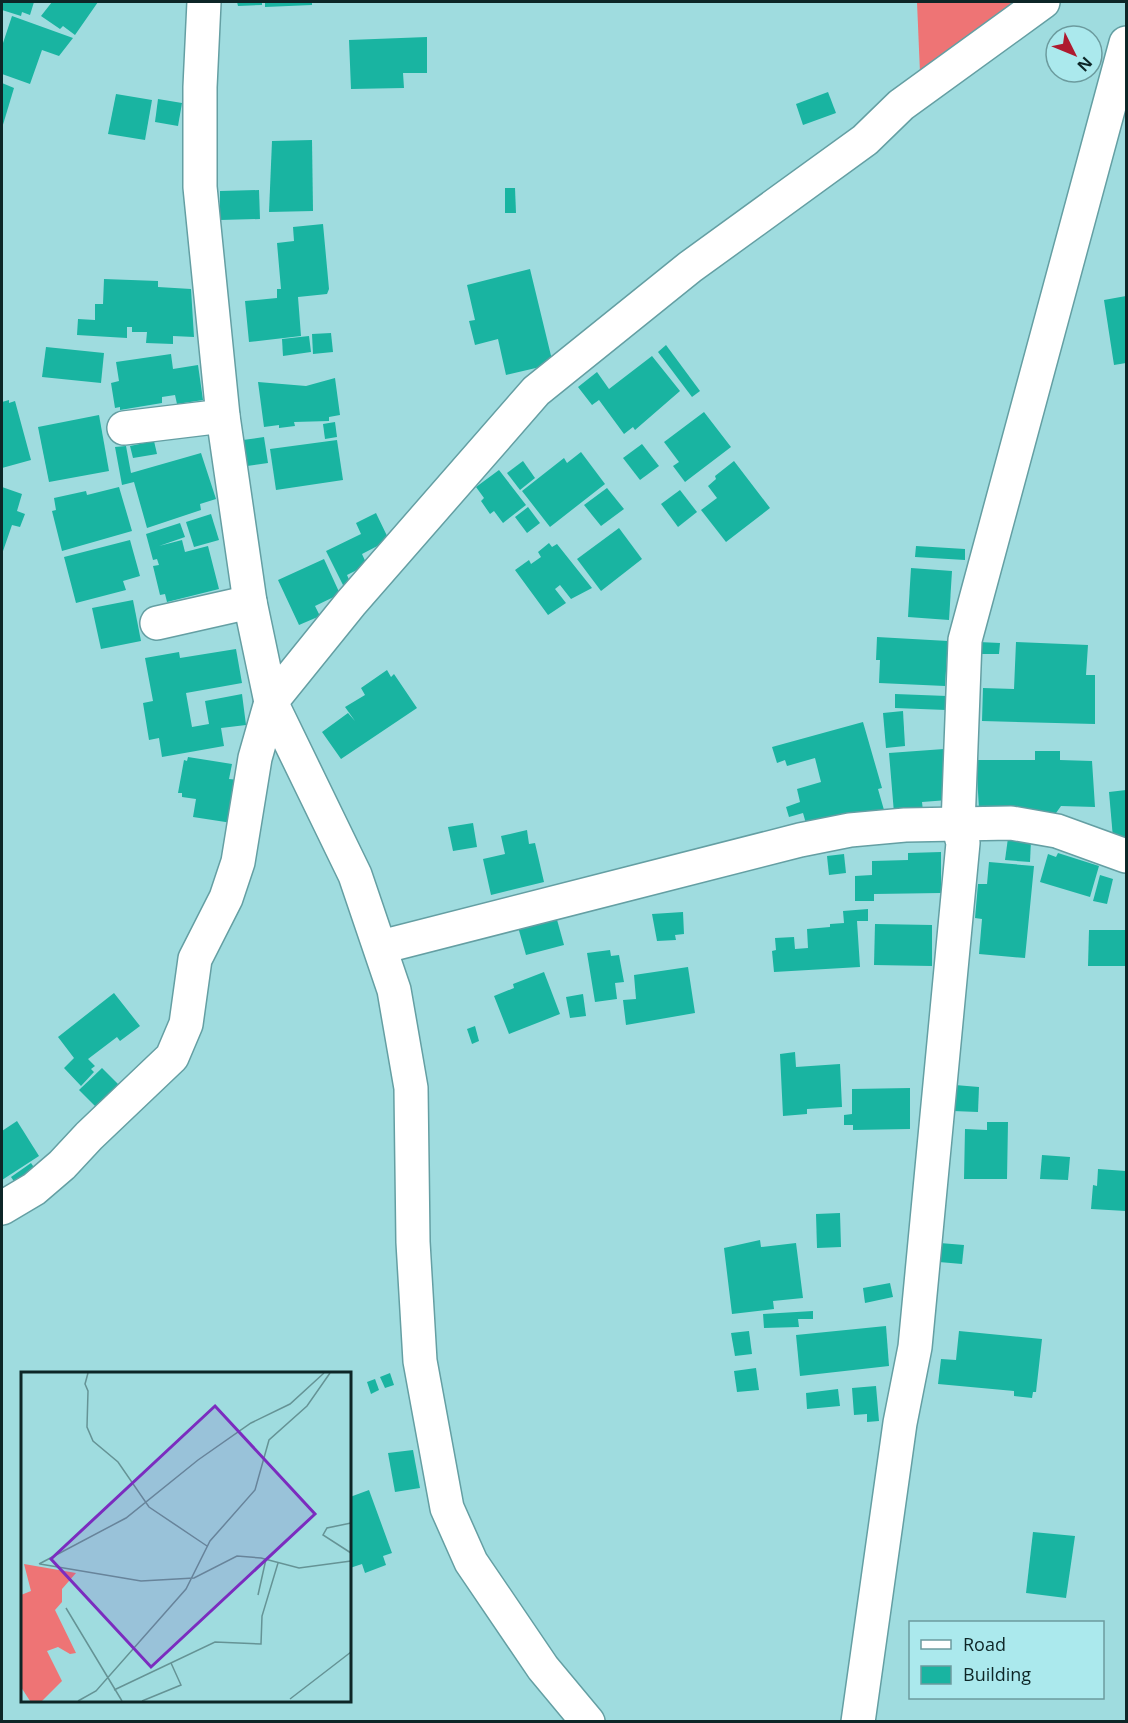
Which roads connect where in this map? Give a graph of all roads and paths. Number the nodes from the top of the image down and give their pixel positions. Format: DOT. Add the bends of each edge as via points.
graph roads {
  1 [pos="204,2"];
  2 [pos="1043,2"];
  3 [pos="1126,43"];
  4 [pos="223,416"];
  5 [pos="124,428"];
  6 [pos="250,602"];
  7 [pos="157,623"];
  8 [pos="271,702"];
  9 [pos="958,825"];
  10 [pos="1126,856"];
  11 [pos="381,947"];
  12 [pos="2,1208"];
  13 [pos="588,1722"];
  14 [pos="858,1722"];
  1 -- 4 [label="street" via="200,187"];
  2 -- 8 [label="street" via="902,105 865,140 690,267 536,391 351,603"];
  3 -- 9 [label="street" via="965,640"];
  4 -- 5 [label="street"];
  4 -- 6 [label="street"];
  6 -- 7 [label="street"];
  6 -- 8 [label="street"];
  8 -- 11 [label="street" via="355,875"];
  8 -- 12 [label="street" via="255,758 238,862 226,898 195,959 186,1024 177,1048 62,1165 34,1190"];
  9 -- 10 [label="street" via="1035,826"];
  9 -- 11 [label="street" via="850,830 800,840"];
  9 -- 14 [label="street" via="963,843 915,1347 900,1423"];
  11 -- 13 [label="street" via="394,990 411,1088 413,1242 420,1361 447,1509 471,1562 543,1668"];
}
